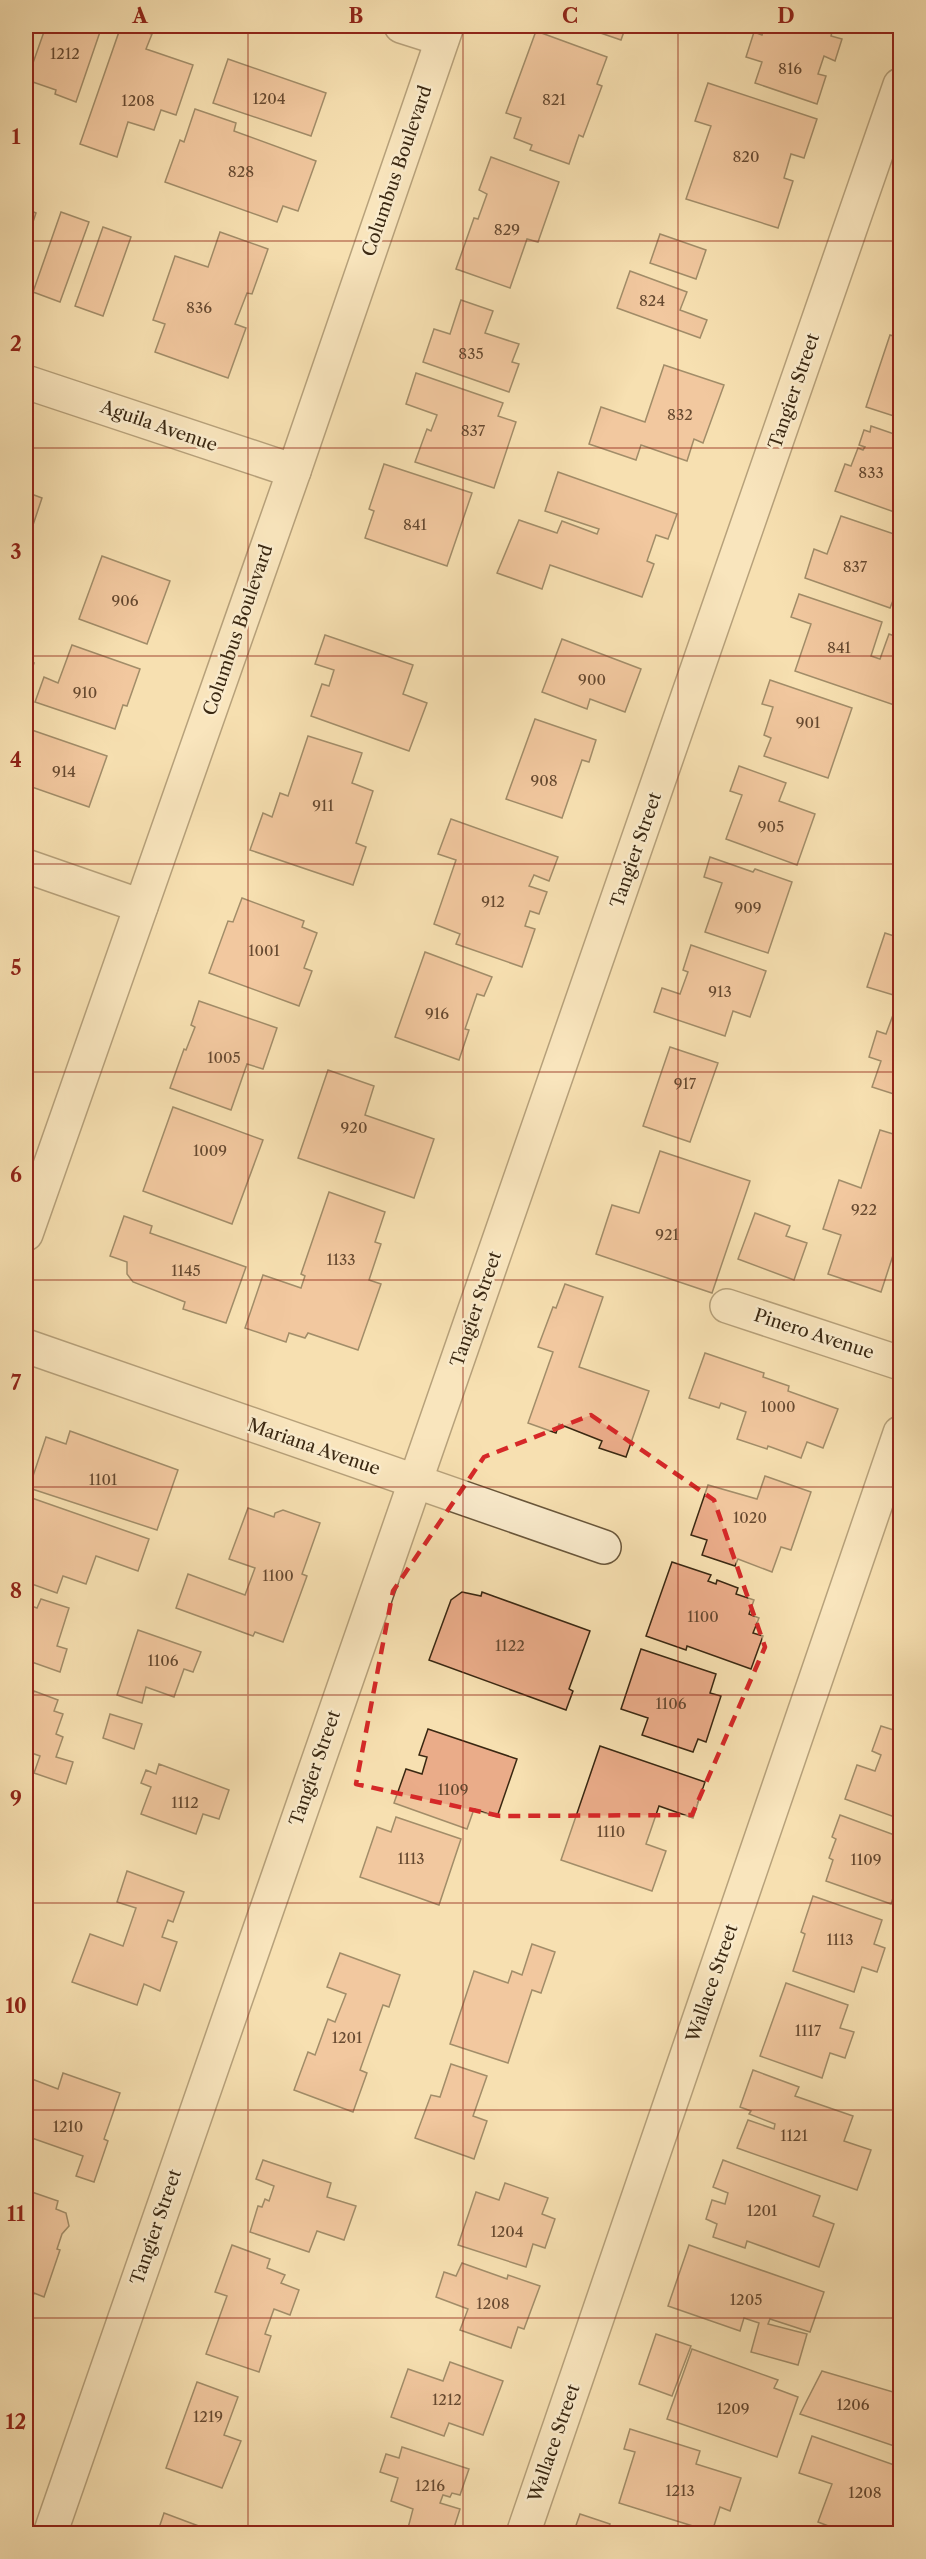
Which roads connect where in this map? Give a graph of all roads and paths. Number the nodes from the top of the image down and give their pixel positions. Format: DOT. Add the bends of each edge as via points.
graph roads {
  1 [pos="401,26"];
  2 [pos="444,32"];
  3 [pos="900,85"];
  4 [pos="26,382"];
  5 [pos="294,471"];
  6 [pos="26,866"];
  7 [pos="141,906"];
  8 [pos="26,1234"];
  9 [pos="727,1306"];
  10 [pos="26,1346"];
  11 [pos="900,1363"];
  12 [pos="900,1433"];
  13 [pos="414,1482"];
  14 [pos="604,1547"];
  15 [pos="50,2534"];
  16 [pos="523,2534"];
  1 -- 2 [label="street"];
  2 -- 5 [label="street, Columbus Boulevard"];
  3 -- 13 [label="street, Tangier Street"];
  4 -- 5 [label="street, Aguila Avenue"];
  5 -- 7 [label="street, Columbus Boulevard"];
  6 -- 7 [label="street"];
  7 -- 8 [label="street, Columbus Boulevard"];
  9 -- 11 [label="street, Pinero Avenue"];
  10 -- 13 [label="street, Mariana Avenue"];
  12 -- 16 [label="street, Wallace Street"];
  13 -- 14 [label="street, Mariana Avenue"];
  13 -- 15 [label="street, Tangier Street"];
}
